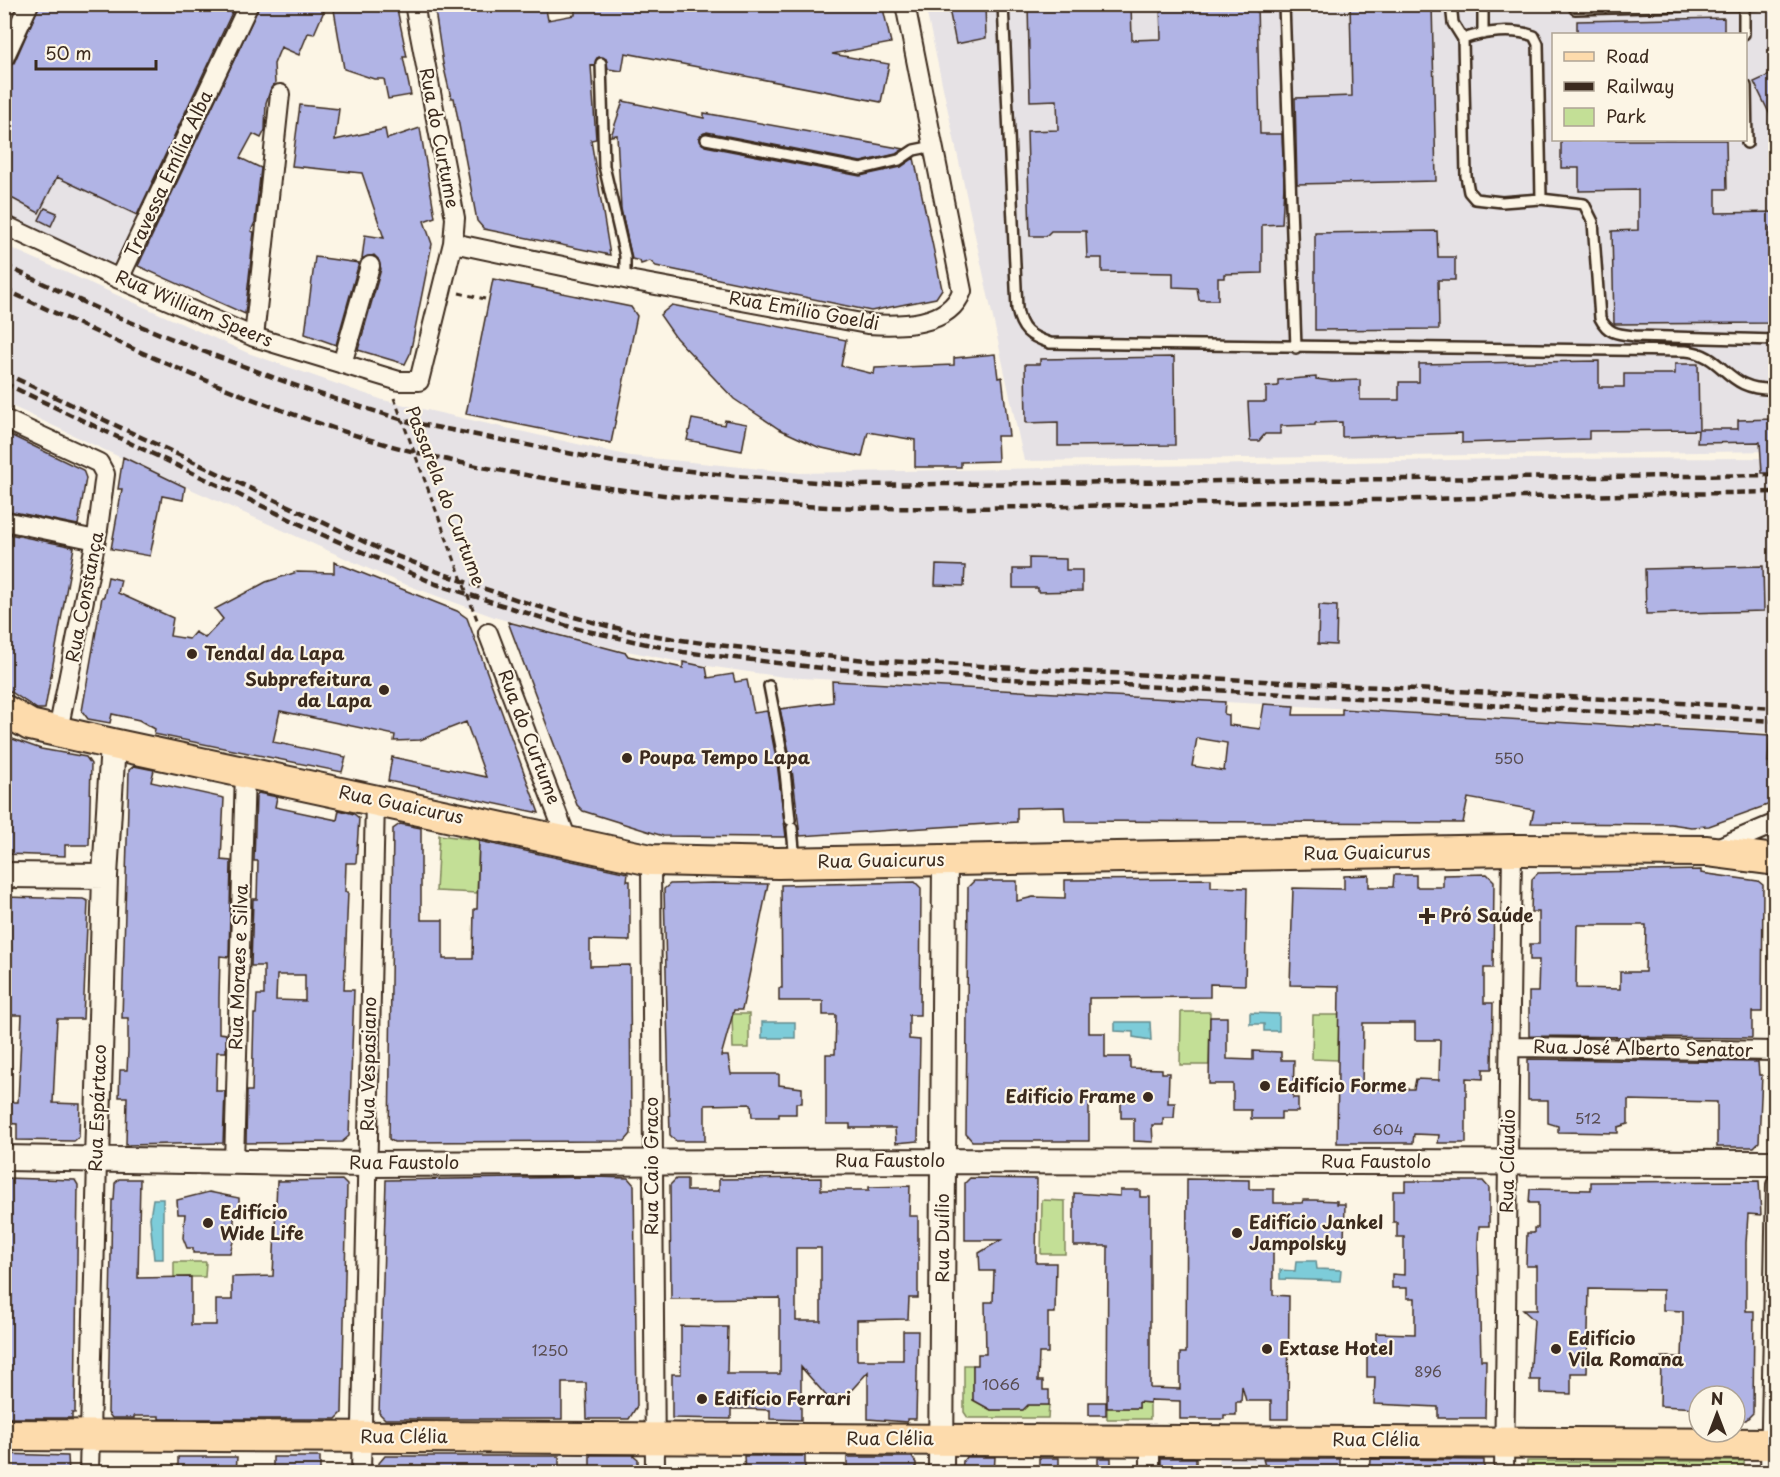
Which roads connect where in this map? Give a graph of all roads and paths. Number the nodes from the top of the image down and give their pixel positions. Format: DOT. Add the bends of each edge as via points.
graph roads {
  1 [pos="29,4"];
  2 [pos="249,4"];
  3 [pos="414,4"];
  4 [pos="905,4"];
  5 [pos="1003,4"];
  6 [pos="1284,4"];
  7 [pos="1451,4"];
  8 [pos="1483,4"];
  9 [pos="1757,4"];
  10 [pos="1744,6"];
  11 [pos="1575,9"];
  12 [pos="1744,33"];
  13 [pos="1483,34"];
  14 [pos="1463,39"];
  15 [pos="4,58"];
  16 [pos="601,63"];
  17 [pos="280,94"];
  18 [pos="706,139"];
  19 [pos="934,146"];
  20 [pos="1541,199"];
  21 [pos="4,225"];
  22 [pos="453,243"];
  23 [pos="370,266"];
  24 [pos="119,279"];
  25 [pos="625,279"];
  26 [pos="459,293"];
  27 [pos="485,299"];
  28 [pos="254,337"];
  29 [pos="1776,340"];
  30 [pos="1296,348"];
  31 [pos="342,364"];
  32 [pos="422,377"];
  33 [pos="1776,389"];
  34 [pos="394,398"];
  35 [pos="5,419"];
  36 [pos="4,521"];
  37 [pos="96,540"];
  38 [pos="471,604"];
  39 [pos="488,633"];
  40 [pos="769,686"];
  41 [pos="4,710"];
  42 [pos="58,731"];
  43 [pos="113,744"];
  44 [pos="245,771"];
  45 [pos="375,800"];
  46 [pos="1776,823"];
  47 [pos="568,842"];
  48 [pos="1512,850"];
  49 [pos="1707,851"];
  50 [pos="651,860"];
  51 [pos="945,860"];
  52 [pos="1776,860"];
  53 [pos="795,862"];
  54 [pos="4,875"];
  55 [pos="105,876"];
  56 [pos="1510,1047"];
  57 [pos="1776,1051"];
  58 [pos="4,1158"];
  59 [pos="97,1161"];
  60 [pos="943,1161"];
  61 [pos="234,1162"];
  62 [pos="651,1162"];
  63 [pos="1508,1162"];
  64 [pos="1776,1163"];
  65 [pos="366,1164"];
  66 [pos="1776,1185"];
  67 [pos="4,1435"];
  68 [pos="90,1436"];
  69 [pos="361,1437"];
  70 [pos="655,1438"];
  71 [pos="942,1439"];
  72 [pos="1150,1440"];
  73 [pos="1504,1441"];
  74 [pos="1772,1453"];
  75 [pos="89,1473"];
  76 [pos="361,1473"];
  77 [pos="655,1473"];
  78 [pos="941,1473"];
  79 [pos="1150,1473"];
  80 [pos="1504,1473"];
  1 -- 15 [label="street"];
  2 -- 24 [label="street, Travessa Emília Alba"];
  3 -- 22 [label="street, Rua do Curtume" via="454,218"];
  4 -- 19 [label="street, Rua Emílio Goeldi"];
  5 -- 30 [label="lane" via="1017,309 1020,325 1028,335 1050,343"];
  6 -- 30 [label="lane"];
  7 -- 14 [label="lane" via="1453,23"];
  8 -- 13 [label="lane"];
  9 -- 10 [label="lane"];
  10 -- 11 [label="lane"];
  10 -- 12 [label="lane"];
  13 -- 14 [label="lane"];
  13 -- 20 [label="lane" via="1524,32 1534,36 1538,44"];
  14 -- 20 [label="lane" via="1469,192 1475,199 1502,202"];
  16 -- 25 [label="lane" via="604,166 625,256"];
  17 -- 28 [label="street"];
  18 -- 19 [label="lane" via="861,168 899,160 914,150"];
  19 -- 25 [label="street, Rua Emílio Goeldi" via="962,291 952,309 939,317 906,324 867,324"];
  20 -- 29 [label="lane" via="1574,201 1584,204 1590,212 1600,318 1606,329 1635,336"];
  21 -- 24 [label="street, Rua William Speers"];
  22 -- 25 [label="street, Rua Emílio Goeldi"];
  22 -- 32 [label="street, Rua do Curtume"];
  23 -- 31 [label="street"];
  24 -- 28 [label="street, Rua William Speers"];
  26 -- 27 [label="path"];
  28 -- 31 [label="street, Rua William Speers"];
  30 -- 33 [label="lane" via="1686,351 1709,357 1745,387"];
  31 -- 32 [label="street, Rua William Speers" via="408,382"];
  34 -- 38 [label="path, Passarela do Curtume, bridge"];
  35 -- 37 [label="street, Rua Constança" via="99,462 105,474"];
  36 -- 37 [label="street"];
  37 -- 42 [label="street, Rua Constança"];
  39 -- 47 [label="street, Rua do Curtume"];
  40 -- 53 [label="lane" via="784,762"];
  41 -- 42 [label="main road, Rua Guaicurus" via="30,725"];
  42 -- 43 [label="main road, Rua Guaicurus"];
  43 -- 44 [label="main road, Rua Guaicurus"];
  43 -- 55 [label="street, Rua Espártaco"];
  44 -- 45 [label="main road, Rua Guaicurus"];
  44 -- 61 [label="street, Rua Moraes e Silva"];
  45 -- 47 [label="main road, Rua Guaicurus"];
  45 -- 65 [label="street, Rua Vespasiano"];
  46 -- 49 [label="street"];
  47 -- 50 [label="main road, Rua Guaicurus"];
  48 -- 49 [label="main road, Rua Guaicurus"];
  48 -- 51 [label="main road, Rua Guaicurus"];
  48 -- 56 [label="street, Rua Cláudio"];
  49 -- 52 [label="main road, Rua Guaicurus"];
  50 -- 53 [label="main road, Rua Guaicurus"];
  50 -- 62 [label="street, Rua Caio Graco"];
  51 -- 53 [label="main road, Rua Guaicurus"];
  51 -- 60 [label="street, Rua Duílio"];
  54 -- 55 [label="street"];
  55 -- 59 [label="street, Rua Espártaco"];
  56 -- 57 [label="street, Rua José Alberto Senator"];
  56 -- 63 [label="street, Rua Cláudio"];
  58 -- 59 [label="street, Rua Faustolo"];
  59 -- 61 [label="street, Rua Faustolo"];
  59 -- 68 [label="street, Rua Espártaco"];
  60 -- 62 [label="street, Rua Faustolo"];
  60 -- 63 [label="street, Rua Faustolo"];
  60 -- 71 [label="street, Rua Duílio"];
  61 -- 65 [label="street, Rua Faustolo"];
  62 -- 65 [label="street, Rua Faustolo"];
  62 -- 70 [label="street, Rua Caio Graco"];
  63 -- 64 [label="street, Rua Faustolo"];
  63 -- 73 [label="street, Rua Cláudio"];
  65 -- 69 [label="street, Rua Vespasiano"];
  66 -- 74 [label="street"];
  67 -- 68 [label="main road, Rua Clélia"];
  68 -- 69 [label="main road, Rua Clélia"];
  68 -- 75 [label="street, Rua Espártaco"];
  69 -- 70 [label="main road, Rua Clélia"];
  69 -- 76 [label="street, Rua Vespasiano"];
  70 -- 71 [label="main road, Rua Clélia"];
  70 -- 77 [label="street, Rua Caio Graco"];
  71 -- 72 [label="main road, Rua Clélia"];
  71 -- 78 [label="street, Rua Duílio"];
  72 -- 73 [label="main road, Rua Clélia"];
  72 -- 79 [label="street"];
  73 -- 74 [label="main road, Rua Clélia"];
  73 -- 80 [label="street, Rua Cláudio"];
}
